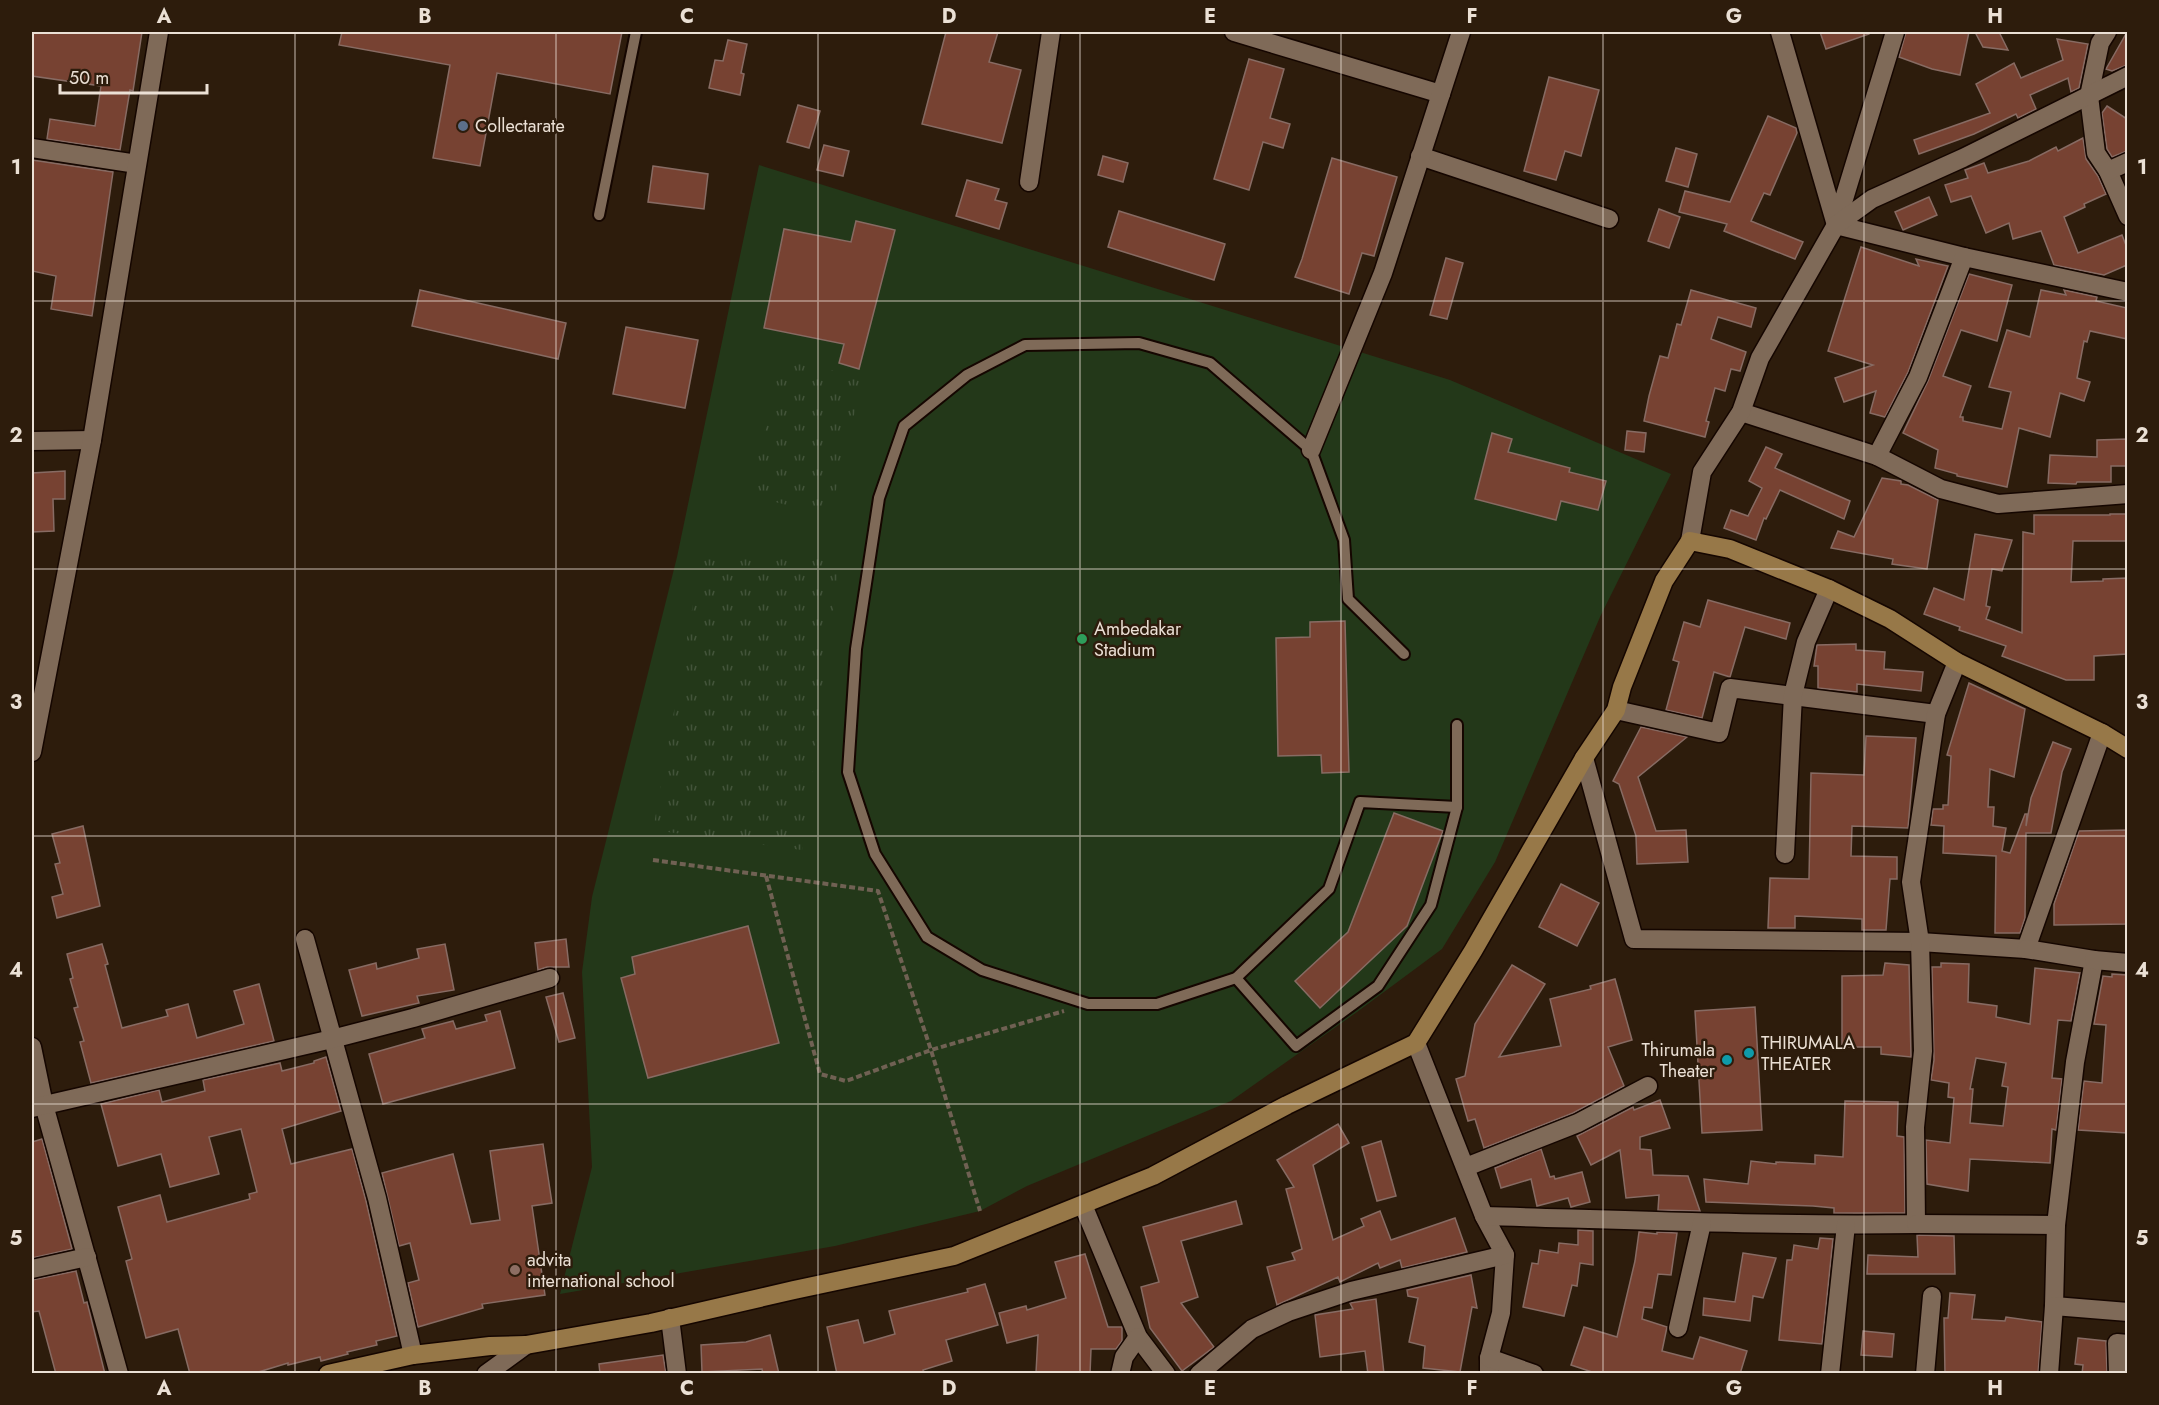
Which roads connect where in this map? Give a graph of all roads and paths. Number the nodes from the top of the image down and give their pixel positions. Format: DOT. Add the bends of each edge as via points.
graph roads {
  1 [pos="159,32"];
  2 [pos="636,32"];
  3 [pos="1051,32"];
  4 [pos="1234,32"];
  5 [pos="1461,32"];
  6 [pos="1779,32"];
  7 [pos="1895,32"];
  8 [pos="2107,32"];
  9 [pos="2127,76"];
  10 [pos="1441,94"];
  11 [pos="2090,96"];
  12 [pos="32,148"];
  13 [pos="1420,156"];
  14 [pos="2127,162"];
  15 [pos="137,164"];
  16 [pos="2108,171"];
  17 [pos="1029,182"];
  18 [pos="599,215"];
  19 [pos="2127,216"];
  20 [pos="1609,219"];
  21 [pos="1836,225"];
  22 [pos="1964,257"];
  23 [pos="2127,291"];
  24 [pos="1741,412"];
  25 [pos="92,440"];
  26 [pos="32,441"];
  27 [pos="1311,450"];
  28 [pos="1877,456"];
  29 [pos="2127,494"];
  30 [pos="1690,541"];
  31 [pos="1829,589"];
  32 [pos="1404,654"];
  33 [pos="1957,662"];
  34 [pos="1793,695"];
  35 [pos="1616,710"];
  36 [pos="1936,714"];
  37 [pos="1457,725"];
  38 [pos="2102,733"];
  39 [pos="2127,749"];
  40 [pos="32,752"];
  41 [pos="1584,758"];
  42 [pos="1457,807"];
  43 [pos="1785,854"];
  44 [pos="653,860"];
  45 [pos="766,876"];
  46 [pos="304,939"];
  47 [pos="1920,942"];
  48 [pos="2026,949"];
  49 [pos="2094,960"];
  50 [pos="2127,963"];
  51 [pos="550,978"];
  52 [pos="1236,978"];
  53 [pos="1088,1004"];
  54 [pos="332,1040"];
  55 [pos="1416,1043"];
  56 [pos="32,1047"];
  57 [pos="931,1050"];
  58 [pos="1648,1086"];
  59 [pos="38,1107"];
  60 [pos="1466,1167"];
  61 [pos="1083,1205"];
  62 [pos="980,1211"];
  63 [pos="1484,1216"];
  64 [pos="1702,1223"];
  65 [pos="1916,1224"];
  66 [pos="1846,1225"];
  67 [pos="2056,1225"];
  68 [pos="1505,1255"];
  69 [pos="87,1257"];
  70 [pos="32,1269"];
  71 [pos="1932,1296"];
  72 [pos="2054,1306"];
  73 [pos="2127,1312"];
  74 [pos="670,1318"];
  75 [pos="1678,1328"];
  76 [pos="1138,1337"];
  77 [pos="2127,1344"];
  78 [pos="526,1345"];
  79 [pos="413,1355"];
  80 [pos="1489,1366"];
  81 [pos="119,1374"];
  82 [pos="328,1374"];
  83 [pos="486,1374"];
  84 [pos="677,1374"];
  85 [pos="1120,1374"];
  86 [pos="1166,1374"];
  87 [pos="1199,1374"];
  88 [pos="1533,1374"];
  89 [pos="1830,1374"];
  90 [pos="1925,1374"];
  91 [pos="2049,1374"];
  92 [pos="2118,1374"];
  1 -- 15 [label="street"];
  2 -- 18 [label="lane"];
  3 -- 17 [label="street"];
  4 -- 10 [label="street"];
  5 -- 10 [label="street"];
  6 -- 21 [label="street"];
  7 -- 21 [label="street"];
  8 -- 11 [label="street" via="2100,43"];
  9 -- 11 [label="street"];
  10 -- 13 [label="street"];
  11 -- 16 [label="street" via="2096,153"];
  11 -- 21 [label="street" via="1872,199"];
  12 -- 15 [label="street"];
  13 -- 20 [label="street"];
  13 -- 27 [label="street" via="1383,273"];
  14 -- 16 [label="street"];
  15 -- 25 [label="street"];
  16 -- 19 [label="street"];
  21 -- 22 [label="street"];
  21 -- 24 [label="street" via="1760,358"];
  22 -- 23 [label="street"];
  22 -- 28 [label="street" via="1918,377"];
  24 -- 28 [label="street"];
  24 -- 30 [label="street" via="1702,472"];
  25 -- 26 [label="street"];
  25 -- 40 [label="street"];
  27 -- 32 [label="lane" via="1344,540 1348,599"];
  27 -- 53 [label="lane" via="1210,363 1139,343 1025,345 967,375 904,426 879,498 856,649 848,772 875,854 927,937 982,970"];
  28 -- 29 [label="street" via="1941,489 1998,504"];
  30 -- 31 [label="street" via="1730,549"];
  30 -- 35 [label="street" via="1664,581"];
  31 -- 33 [label="street" via="1890,619"];
  31 -- 34 [label="street" via="1806,642"];
  33 -- 36 [label="street"];
  33 -- 38 [label="street"];
  34 -- 35 [label="street" via="1730,687 1719,733"];
  34 -- 36 [label="street"];
  34 -- 43 [label="street"];
  35 -- 41 [label="street"];
  36 -- 47 [label="street" via="1911,882"];
  37 -- 42 [label="lane"];
  38 -- 39 [label="street"];
  38 -- 48 [label="street"];
  41 -- 47 [label="street" via="1635,939"];
  41 -- 55 [label="street"];
  42 -- 52 [label="lane" via="1360,802 1329,889"];
  42 -- 52 [label="lane" via="1431,905 1378,986 1296,1046"];
  44 -- 45 [label="path"];
  45 -- 57 [label="path" via="878,891"];
  45 -- 57 [label="path" via="820,1074 846,1081"];
  46 -- 54 [label="street"];
  47 -- 48 [label="street"];
  47 -- 65 [label="street" via="1923,1051 1915,1127"];
  48 -- 49 [label="street"];
  49 -- 50 [label="street"];
  49 -- 67 [label="street" via="2075,1062"];
  51 -- 54 [label="street"];
  52 -- 53 [label="lane" via="1156,1004"];
  53 -- 57 [label="path"];
  54 -- 59 [label="street"];
  54 -- 79 [label="street" via="377,1198"];
  55 -- 60 [label="street"];
  55 -- 61 [label="street" via="1153,1176"];
  56 -- 59 [label="street"];
  57 -- 62 [label="path"];
  58 -- 60 [label="street" via="1578,1124"];
  59 -- 69 [label="street"];
  60 -- 63 [label="street"];
  61 -- 74 [label="street" via="954,1256"];
  61 -- 76 [label="street"];
  63 -- 64 [label="street"];
  63 -- 68 [label="street"];
  64 -- 66 [label="street"];
  64 -- 75 [label="street"];
  65 -- 66 [label="street"];
  65 -- 67 [label="street"];
  66 -- 89 [label="street"];
  67 -- 72 [label="street"];
  68 -- 80 [label="street" via="1501,1313"];
  68 -- 87 [label="street" via="1351,1291 1288,1312 1252,1329"];
  69 -- 70 [label="street"];
  69 -- 81 [label="street"];
  71 -- 90 [label="street"];
  72 -- 73 [label="street"];
  72 -- 91 [label="street"];
  74 -- 78 [label="street"];
  74 -- 84 [label="street"];
  76 -- 85 [label="street" via="1124,1358"];
  76 -- 86 [label="street"];
  77 -- 92 [label="street" via="2117,1342"];
  78 -- 79 [label="street"];
  78 -- 83 [label="street"];
  79 -- 82 [label="street"];
  80 -- 88 [label="street"];
}
